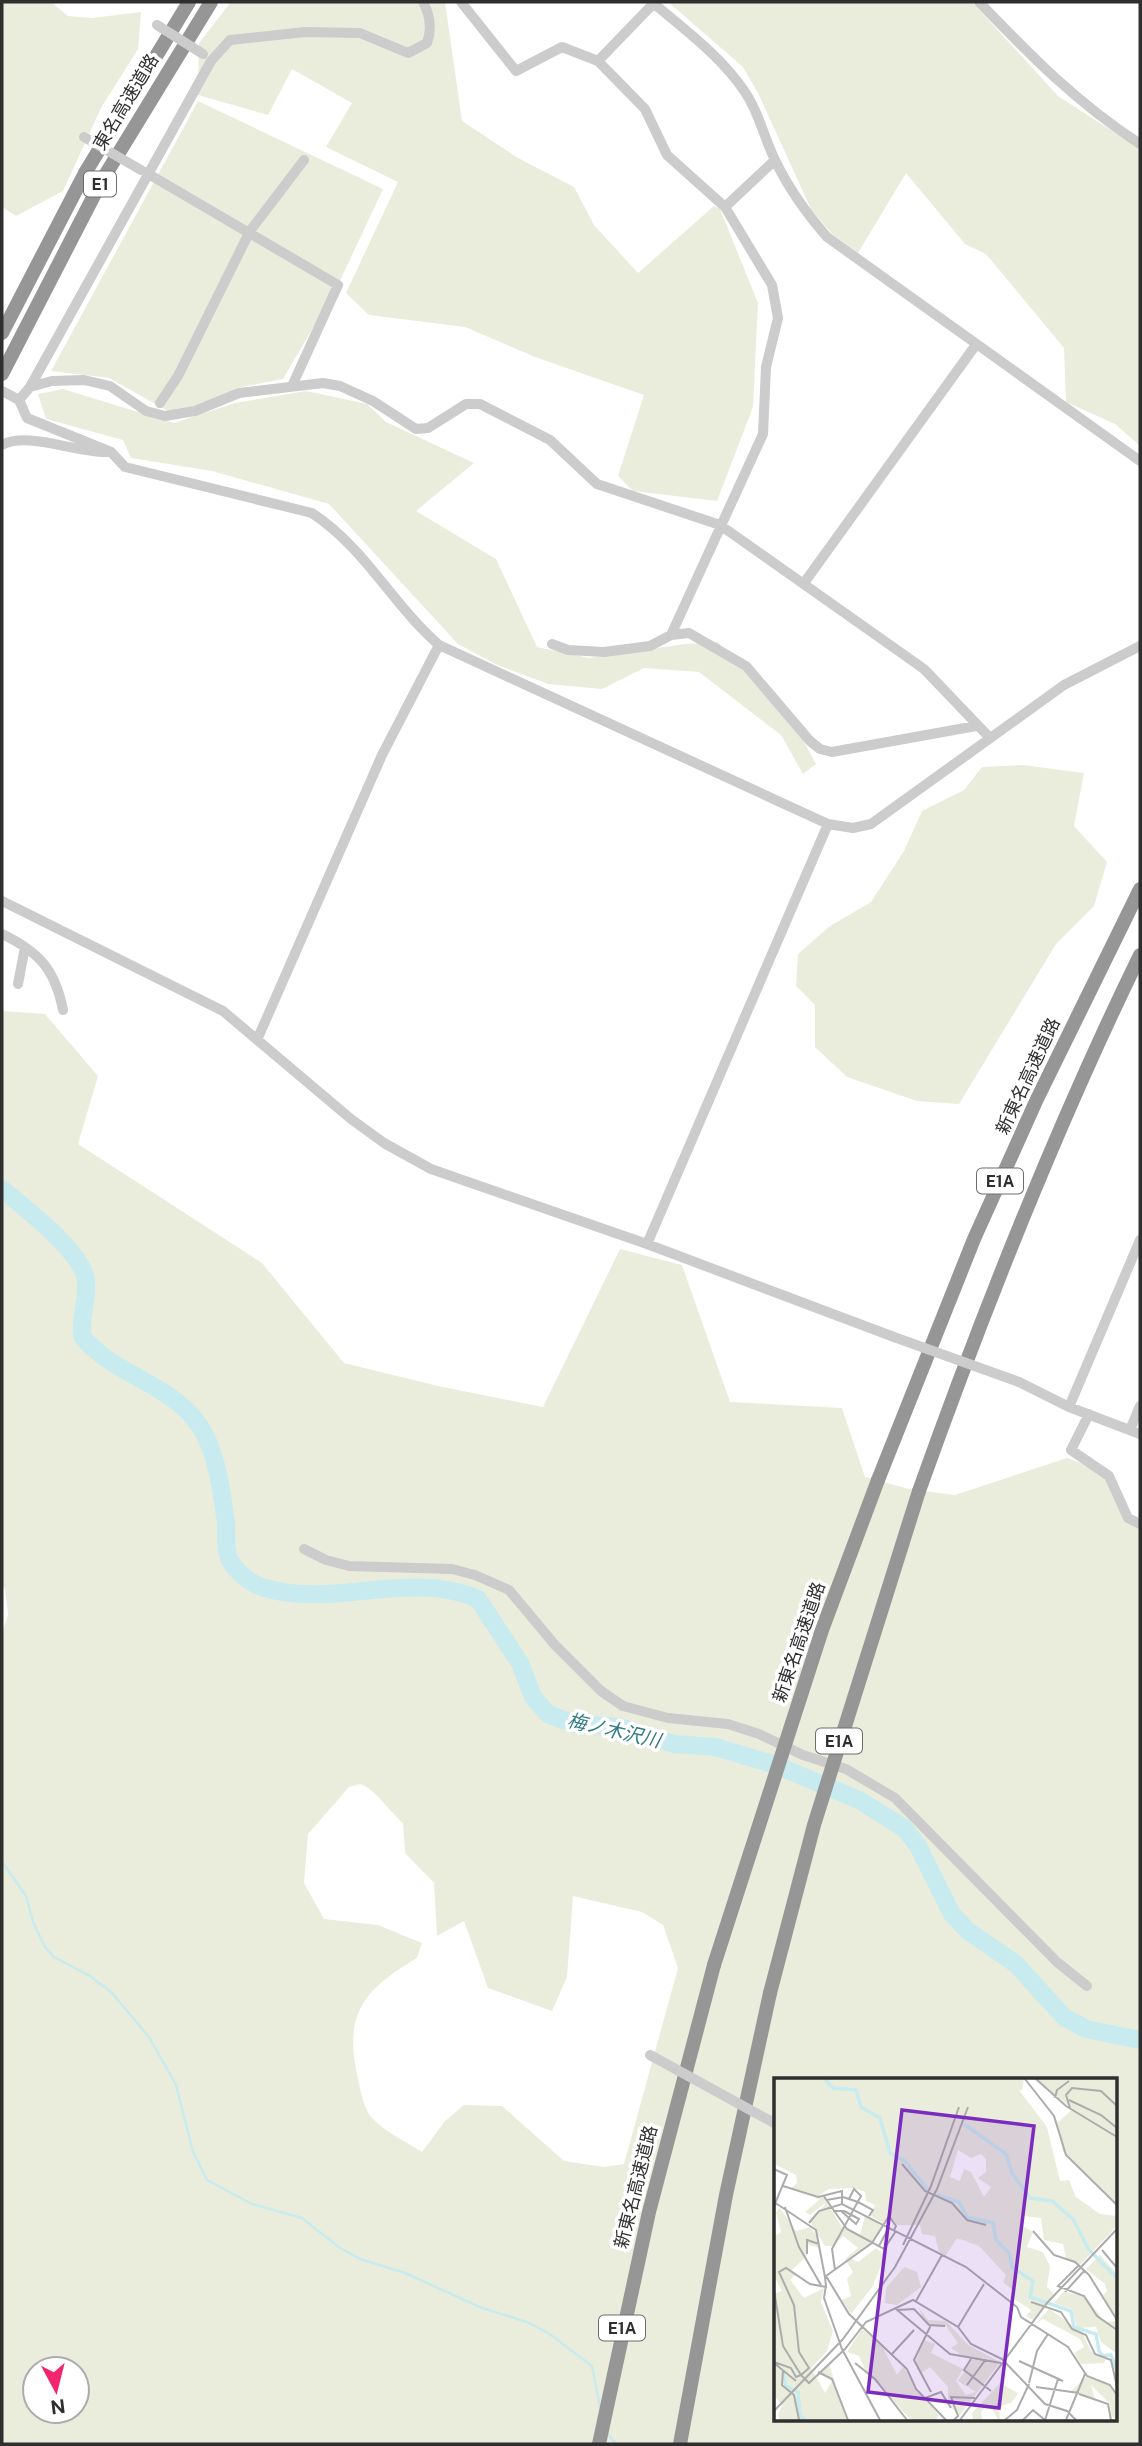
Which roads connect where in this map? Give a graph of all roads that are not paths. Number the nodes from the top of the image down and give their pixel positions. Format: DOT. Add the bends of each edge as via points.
graph roads {
  1 [pos="189,2"];
  2 [pos="211,2"];
  3 [pos="423,2"];
  4 [pos="461,2"];
  5 [pos="979,2"];
  6 [pos="653,3"];
  7 [pos="157,25"];
  8 [pos="207,57"];
  9 [pos="598,61"];
  10 [pos="84,138"];
  11 [pos="1140,144"];
  12 [pos="304,160"];
  13 [pos="775,160"];
  14 [pos="145,172"];
  15 [pos="725,207"];
  16 [pos="250,231"];
  17 [pos="2,333"];
  18 [pos="975,346"];
  19 [pos="2,374"];
  20 [pos="292,386"];
  21 [pos="30,387"];
  22 [pos="2,391"];
  23 [pos="17,398"];
  24 [pos="160,403"];
  25 [pos="2,445"];
  26 [pos="111,452"];
  27 [pos="1140,461"];
  28 [pos="720,525"];
  29 [pos="803,583"];
  30 [pos="671,635"];
  31 [pos="552,644"];
  32 [pos="439,645"];
  33 [pos="1140,646"];
  34 [pos="976,726"];
  35 [pos="990,738"];
  36 [pos="828,824"];
  37 [pos="1140,889"];
  38 [pos="2,901"];
  39 [pos="2,934"];
  40 [pos="25,947"];
  41 [pos="1140,955"];
  42 [pos="18,984"];
  43 [pos="63,1010"];
  44 [pos="257,1040"];
  45 [pos="1140,1240"];
  46 [pos="647,1244"];
  47 [pos="1140,1406"];
  48 [pos="1069,1407"];
  49 [pos="1088,1414"];
  50 [pos="1135,1432"];
  51 [pos="1140,1524"];
  52 [pos="304,1549"];
  53 [pos="1087,1986"];
  54 [pos="650,2054"];
  55 [pos="774,2123"];
  56 [pos="599,2444"];
  57 [pos="680,2444"];
  1 -- 17 [label="highway, 東名高速道路 / E1" via="85,173"];
  2 -- 19 [label="highway, 東名高速道路 / E1" via="101,181"];
  3 -- 8 [label="street" via="430,35 416,51 408,53 360,33 305,32 230,40"];
  4 -- 9 [label="street" via="516,71 562,47"];
  5 -- 11 [label="street" via="1051,76"];
  6 -- 9 [label="street"];
  6 -- 13 [label="street" via="746,92"];
  7 -- 8 [label="street, bridge"];
  8 -- 14 [label="street"];
  9 -- 15 [label="street" via="645,109 667,155"];
  10 -- 14 [label="street, bridge"];
  12 -- 16 [label="street"];
  13 -- 15 [label="street"];
  13 -- 18 [label="street" via="806,213 827,237"];
  14 -- 16 [label="street"];
  14 -- 21 [label="street"];
  15 -- 28 [label="street" via="772,285 778,318 766,368 763,434"];
  16 -- 20 [label="street" via="338,285"];
  16 -- 24 [label="street"];
  18 -- 27 [label="street"];
  18 -- 29 [label="street"];
  20 -- 21 [label="street" via="239,393 195,411 165,416 146,411 110,386 84,380"];
  20 -- 28 [label="street" via="340,386 416,429 428,429 466,404 480,404 550,440 597,484"];
  21 -- 23 [label="street"];
  22 -- 23 [label="street"];
  23 -- 26 [label="street" via="27,418"];
  25 -- 26 [label="street" via="31,440 66,449"];
  26 -- 32 [label="street" via="125,467 312,513 358,550"];
  28 -- 29 [label="street"];
  28 -- 30 [label="street"];
  29 -- 34 [label="street" via="924,669"];
  30 -- 31 [label="street" via="650,646 604,652"];
  30 -- 34 [label="street" via="689,633 746,666 820,749 832,752"];
  32 -- 36 [label="street"];
  32 -- 44 [label="street" via="382,755"];
  33 -- 35 [label="street" via="1064,685"];
  34 -- 35 [label="street"];
  35 -- 36 [label="street" via="871,824 853,828"];
  36 -- 46 [label="street"];
  37 -- 56 [label="highway, 新東名高速道路 / E1A, bridge" via="974,1238 818,1643 714,1965 649,2212"];
  38 -- 44 [label="street" via="223,1011"];
  39 -- 40 [label="street"];
  40 -- 42 [label="street"];
  40 -- 43 [label="street" via="55,976"];
  41 -- 57 [label="highway, E1A, bridge" via="1029,1201 973,1340 919,1492 818,1812 770,1993 726,2195"];
  44 -- 46 [label="street" via="384,1143 431,1169"];
  45 -- 48 [label="street"];
  46 -- 48 [label="street, bridge" via="1019,1382"];
  47 -- 50 [label="street"];
  48 -- 49 [label="street"];
  49 -- 50 [label="street"];
  49 -- 51 [label="street" via="1071,1450 1109,1476 1128,1518"];
  52 -- 53 [label="street" via="349,1566 445,1569 475,1575 509,1590 555,1645 601,1691 623,1706 668,1718 736,1726 865,1779 895,1798 1057,1962"];
  54 -- 55 [label="street, bridge"];
}
